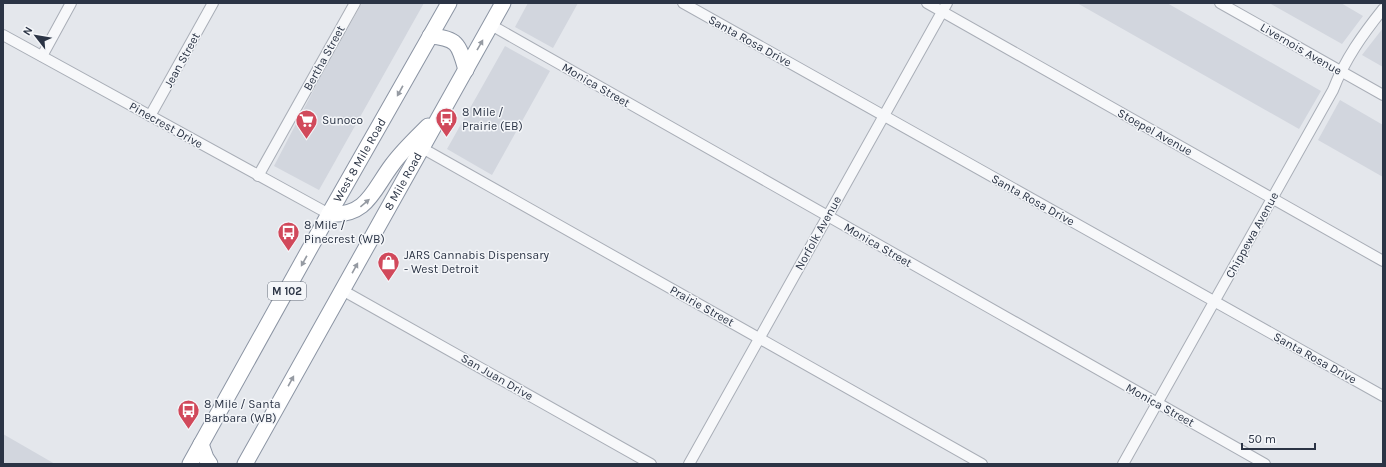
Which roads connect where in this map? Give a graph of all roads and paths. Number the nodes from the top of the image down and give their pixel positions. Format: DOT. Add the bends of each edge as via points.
graph roads {
  1 [pos="71,3"];
  2 [pos="213,3"];
  3 [pos="355,3"];
  4 [pos="449,3"];
  5 [pos="504,3"];
  6 [pos="683,3"];
  7 [pos="927,3"];
  8 [pos="1220,3"];
  9 [pos="945,8"];
  10 [pos="1383,9"];
  11 [pos="491,25"];
  12 [pos="3,35"];
  13 [pos="430,36"];
  14 [pos="42,56"];
  15 [pos="466,70"];
  16 [pos="1340,71"];
  17 [pos="1383,95"];
  18 [pos="445,107"];
  19 [pos="150,116"];
  20 [pos="884,116"];
  21 [pos="422,148"];
  22 [pos="258,176"];
  23 [pos="1272,198"];
  24 [pos="329,214"];
  25 [pos="828,216"];
  26 [pos="1383,261"];
  27 [pos="342,290"];
  28 [pos="1215,302"];
  29 [pos="759,339"];
  30 [pos="1383,396"];
  31 [pos="1157,403"];
  32 [pos="201,444"];
  33 [pos="250,462"];
  34 [pos="190,464"];
  35 [pos="210,464"];
  36 [pos="651,464"];
  37 [pos="689,464"];
  38 [pos="982,464"];
  39 [pos="1123,464"];
  40 [pos="1265,464"];
  1 -- 14 [label="street"];
  2 -- 19 [label="street, Jean Street"];
  3 -- 22 [label="street, Bertha Street"];
  4 -- 13 [label="highway, West 8 Mile Road / M 102"];
  5 -- 11 [label="highway, 8 Mile Road"];
  6 -- 20 [label="street, Santa Rosa Drive"];
  7 -- 9 [label="street, Stoepel Avenue"];
  8 -- 16 [label="street, Livernois Avenue"];
  9 -- 20 [label="street, Norfolk Avenue"];
  9 -- 23 [label="street, Stoepel Avenue"];
  10 -- 16 [label="street, Chippewa Avenue"];
  15 -- 11 [label="highway, 8 Mile Road, one-way"];
  11 -- 25 [label="street, Monica Street"];
  12 -- 14 [label="street, Pinecrest Drive"];
  13 -- 15 [label="highway" via="445,37 455,42"];
  13 -- 24 [label="highway, West 8 Mile Road / M 102, one-way"];
  14 -- 19 [label="street, Pinecrest Drive"];
  15 -- 18 [label="highway, 8 Mile Road"];
  16 -- 17 [label="street, Livernois Avenue"];
  16 -- 23 [label="street, Chippewa Avenue" via="1334,90"];
  18 -- 21 [label="highway, 8 Mile Road"];
  24 -- 18 [label="highway, one-way" via="349,212 369,200 392,164"];
  19 -- 22 [label="street, Pinecrest Drive"];
  20 -- 25 [label="street, Norfolk Avenue"];
  20 -- 28 [label="street, Santa Rosa Drive"];
  27 -- 21 [label="highway, 8 Mile Road, one-way"];
  21 -- 29 [label="street, Prairie Street"];
  22 -- 24 [label="street, Pinecrest Drive"];
  23 -- 26 [label="street, Stoepel Avenue"];
  23 -- 28 [label="street, Chippewa Avenue"];
  24 -- 32 [label="highway, West 8 Mile Road / M 102, one-way"];
  25 -- 29 [label="street, Norfolk Avenue"];
  25 -- 31 [label="street, Monica Street"];
  33 -- 27 [label="highway, 8 Mile Road, one-way"];
  27 -- 36 [label="street, San Juan Drive"];
  28 -- 30 [label="street, Santa Rosa Drive"];
  28 -- 31 [label="street, Chippewa Avenue"];
  29 -- 37 [label="street, Norfolk Avenue"];
  29 -- 38 [label="street, Prairie Street"];
  31 -- 39 [label="street, Chippewa Avenue"];
  31 -- 40 [label="street, Monica Street"];
  32 -- 34 [label="highway, West 8 Mile Road / M 102"];
  32 -- 35 [label="highway"];
}
